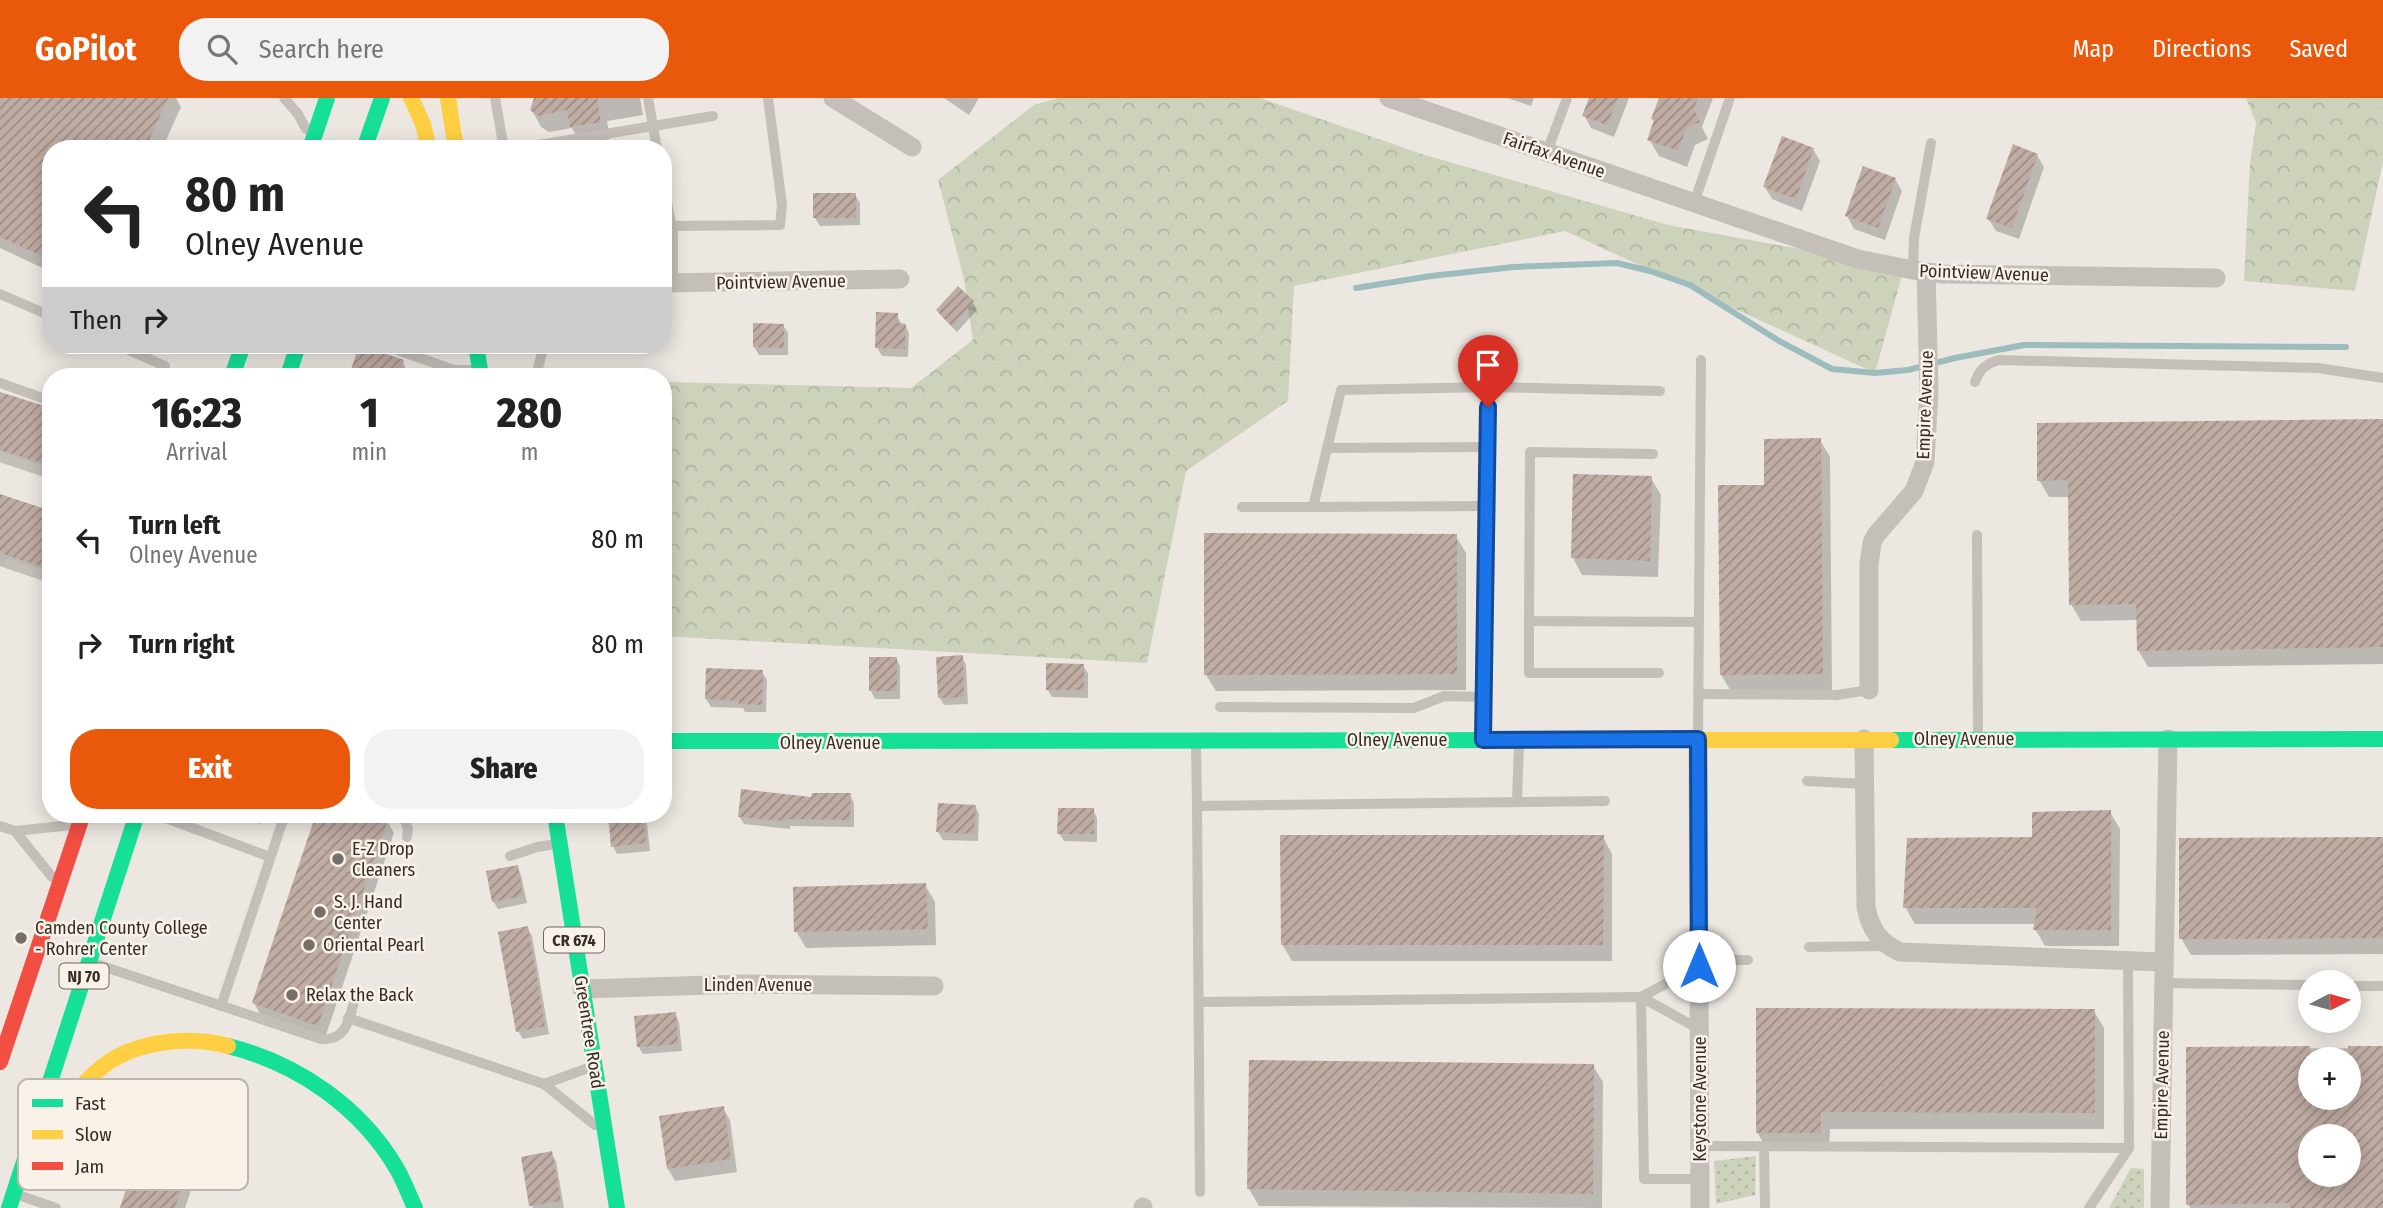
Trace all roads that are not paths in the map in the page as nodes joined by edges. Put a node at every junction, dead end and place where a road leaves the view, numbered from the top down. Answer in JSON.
{"nodes":[{"id":1,"x":284,"y":98,"type":"edge"},
{"id":2,"x":327,"y":98,"type":"edge"},
{"id":3,"x":382,"y":98,"type":"edge"},
{"id":4,"x":411,"y":98,"type":"edge"},
{"id":5,"x":448,"y":98,"type":"edge"},
{"id":6,"x":495,"y":98,"type":"edge"},
{"id":7,"x":648,"y":98,"type":"edge"},
{"id":8,"x":768,"y":98,"type":"edge"},
{"id":9,"x":833,"y":98,"type":"edge"},
{"id":10,"x":1389,"y":98,"type":"edge"},
{"id":11,"x":1567,"y":98,"type":"edge"},
{"id":12,"x":1730,"y":98,"type":"edge"},
{"id":13,"x":713,"y":116,"type":"dead end"},
{"id":14,"x":653,"y":126,"type":"junction"},
{"id":15,"x":309,"y":140,"type":"edge"},
{"id":16,"x":313,"y":140,"type":"edge"},
{"id":17,"x":367,"y":140,"type":"edge"},
{"id":18,"x":427,"y":140,"type":"edge"},
{"id":19,"x":455,"y":140,"type":"edge"},
{"id":20,"x":502,"y":140,"type":"edge"},
{"id":21,"x":569,"y":140,"type":"edge"},
{"id":22,"x":655,"y":140,"type":"edge"},
{"id":23,"x":1931,"y":143,"type":"dead end"},
{"id":24,"x":912,"y":147,"type":"dead end"},
{"id":25,"x":1547,"y":152,"type":"junction"},
{"id":26,"x":1693,"y":203,"type":"junction"},
{"id":27,"x":1720,"y":212,"type":"joint"},
{"id":28,"x":672,"y":226,"type":"edge"},
{"id":29,"x":1919,"y":271,"type":"junction"},
{"id":30,"x":2216,"y":278,"type":"dead end"},
{"id":31,"x":900,"y":279,"type":"dead end"},
{"id":32,"x":672,"y":283,"type":"edge"},
{"id":33,"x":0,"y":293,"type":"edge"},
{"id":34,"x":42,"y":312,"type":"edge"},
{"id":35,"x":138,"y":354,"type":"edge"},
{"id":36,"x":409,"y":354,"type":"edge"},
{"id":37,"x":1701,"y":360,"type":"dead end"},
{"id":38,"x":164,"y":368,"type":"edge"},
{"id":39,"x":448,"y":368,"type":"edge"},
{"id":40,"x":2383,"y":378,"type":"edge"},
{"id":41,"x":1975,"y":382,"type":"dead end"},
{"id":42,"x":0,"y":383,"type":"edge"},
{"id":43,"x":1489,"y":387,"type":"junction"},
{"id":44,"x":1660,"y":391,"type":"dead end"},
{"id":45,"x":42,"y":398,"type":"edge"},
{"id":46,"x":1487,"y":447,"type":"junction"},
{"id":47,"x":1327,"y":448,"type":"junction"},
{"id":48,"x":1653,"y":454,"type":"dead end"},
{"id":49,"x":0,"y":457,"type":"edge"},
{"id":50,"x":42,"y":471,"type":"edge"},
{"id":51,"x":1486,"y":506,"type":"junction"},
{"id":52,"x":1242,"y":507,"type":"dead end"},
{"id":53,"x":1313,"y":507,"type":"junction"},
{"id":54,"x":1977,"y":535,"type":"dead end"},
{"id":55,"x":9,"y":564,"type":"dead end"},
{"id":56,"x":42,"y":575,"type":"edge"},
{"id":57,"x":1529,"y":621,"type":"junction"},
{"id":58,"x":1699,"y":622,"type":"junction"},
{"id":59,"x":1659,"y":673,"type":"dead end"},
{"id":60,"x":1869,"y":690,"type":"joint"},
{"id":61,"x":1698,"y":694,"type":"junction"},
{"id":62,"x":1482,"y":697,"type":"junction"},
{"id":63,"x":1220,"y":707,"type":"dead end"},
{"id":64,"x":1698,"y":739,"type":"junction"},
{"id":65,"x":1864,"y":739,"type":"junction"},
{"id":66,"x":2168,"y":739,"type":"junction"},
{"id":67,"x":2383,"y":739,"type":"edge"},
{"id":68,"x":1483,"y":740,"type":"junction"},
{"id":69,"x":1519,"y":740,"type":"junction"},
{"id":70,"x":1979,"y":740,"type":"junction"},
{"id":71,"x":672,"y":741,"type":"edge"},
{"id":72,"x":1196,"y":741,"type":"junction"},
{"id":73,"x":1807,"y":781,"type":"dead end"},
{"id":74,"x":1865,"y":784,"type":"junction"},
{"id":75,"x":1517,"y":801,"type":"junction"},
{"id":76,"x":1605,"y":801,"type":"dead end"},
{"id":77,"x":1197,"y":806,"type":"junction"},
{"id":78,"x":59,"y":823,"type":"edge"},
{"id":79,"x":80,"y":823,"type":"edge"},
{"id":80,"x":134,"y":823,"type":"edge"},
{"id":81,"x":179,"y":823,"type":"edge"},
{"id":82,"x":282,"y":823,"type":"edge"},
{"id":83,"x":407,"y":823,"type":"edge"},
{"id":84,"x":556,"y":823,"type":"edge"},
{"id":85,"x":0,"y":826,"type":"edge"},
{"id":86,"x":15,"y":831,"type":"junction"},
{"id":87,"x":407,"y":836,"type":"dead end"},
{"id":88,"x":559,"y":843,"type":"junction"},
{"id":89,"x":510,"y":856,"type":"dead end"},
{"id":90,"x":270,"y":857,"type":"junction"},
{"id":91,"x":58,"y":886,"type":"junction"},
{"id":92,"x":1885,"y":946,"type":"junction"},
{"id":93,"x":1809,"y":947,"type":"dead end"},
{"id":94,"x":1748,"y":960,"type":"dead end"},
{"id":95,"x":2128,"y":961,"type":"junction"},
{"id":96,"x":88,"y":962,"type":"junction"},
{"id":97,"x":2163,"y":962,"type":"junction"},
{"id":98,"x":1699,"y":963,"type":"junction"},
{"id":99,"x":2164,"y":982,"type":"junction"},
{"id":100,"x":2298,"y":985,"type":"edge"},
{"id":101,"x":934,"y":986,"type":"dead end"},
{"id":102,"x":2361,"y":986,"type":"edge"},
{"id":103,"x":2383,"y":986,"type":"edge"},
{"id":104,"x":582,"y":989,"type":"junction"},
{"id":105,"x":357,"y":991,"type":"dead end"},
{"id":106,"x":1642,"y":997,"type":"junction"},
{"id":107,"x":1199,"y":1002,"type":"junction"},
{"id":108,"x":221,"y":1006,"type":"junction"},
{"id":109,"x":348,"y":1018,"type":"junction"},
{"id":110,"x":1699,"y":1029,"type":"junction"},
{"id":111,"x":0,"y":1062,"type":"edge"},
{"id":112,"x":594,"y":1066,"type":"junction"},
{"id":113,"x":51,"y":1079,"type":"edge"},
{"id":114,"x":88,"y":1079,"type":"edge"},
{"id":115,"x":544,"y":1084,"type":"junction"},
{"id":116,"x":605,"y":1133,"type":"junction"},
{"id":117,"x":1700,"y":1146,"type":"junction"},
{"id":118,"x":1764,"y":1146,"type":"junction"},
{"id":119,"x":2129,"y":1148,"type":"junction"},
{"id":120,"x":1700,"y":1179,"type":"junction"},
{"id":121,"x":18,"y":1180,"type":"edge"},
{"id":122,"x":1200,"y":1192,"type":"dead end"},
{"id":123,"x":11,"y":1201,"type":"edge"},
{"id":124,"x":56,"y":1208,"type":"edge"},
{"id":125,"x":415,"y":1208,"type":"edge"},
{"id":126,"x":617,"y":1208,"type":"edge"},
{"id":127,"x":1700,"y":1208,"type":"edge"},
{"id":128,"x":1765,"y":1208,"type":"edge"},
{"id":129,"x":2089,"y":1208,"type":"edge"},
{"id":130,"x":2160,"y":1208,"type":"edge"}],
"edges":[{"from":1,"to":15,"type":"lane"},
{"from":2,"to":16,"type":"main road"},
{"from":3,"to":17,"type":"main road"},
{"from":4,"to":18,"type":"main road"},
{"from":5,"to":19,"type":"main road"},
{"from":6,"to":20,"type":"lane"},
{"from":7,"to":14,"type":"lane"},
{"from":8,"to":28,"type":"lane"},
{"from":9,"to":24,"type":"street"},
{"from":10,"to":25,"type":"street","name":"Fairfax Avenue"},
{"from":11,"to":25,"type":"lane"},
{"from":12,"to":26,"type":"lane"},
{"from":13,"to":14,"type":"lane"},
{"from":14,"to":21,"type":"lane"},
{"from":14,"to":22,"type":"lane"},
{"from":23,"to":29,"type":"lane"},
{"from":25,"to":26,"type":"street","name":"Fairfax Avenue"},
{"from":26,"to":27,"type":"street","name":"Fairfax Avenue"},
{"from":27,"to":29,"type":"street","name":"Pointview Avenue"},
{"from":29,"to":30,"type":"street","name":"Pointview Avenue"},
{"from":29,"to":60,"type":"street","name":"Empire Avenue"},
{"from":31,"to":32,"type":"street","name":"Pointview Avenue"},
{"from":33,"to":34,"type":"lane"},
{"from":35,"to":38,"type":"lane"},
{"from":36,"to":39,"type":"lane"},
{"from":37,"to":58,"type":"lane"},
{"from":40,"to":41,"type":"lane"},
{"from":42,"to":45,"type":"lane"},
{"from":43,"to":44,"type":"lane"},
{"from":43,"to":46,"type":"lane"},
{"from":43,"to":47,"type":"lane"},
{"from":46,"to":47,"type":"lane"},
{"from":46,"to":51,"type":"lane"},
{"from":47,"to":53,"type":"lane"},
{"from":48,"to":57,"type":"lane"},
{"from":49,"to":50,"type":"lane"},
{"from":51,"to":53,"type":"lane"},
{"from":51,"to":62,"type":"lane"},
{"from":52,"to":53,"type":"lane"},
{"from":54,"to":70,"type":"lane"},
{"from":55,"to":56,"type":"lane"},
{"from":57,"to":58,"type":"lane"},
{"from":57,"to":59,"type":"lane"},
{"from":58,"to":61,"type":"lane"},
{"from":60,"to":61,"type":"lane"},
{"from":61,"to":64,"type":"lane"},
{"from":62,"to":63,"type":"lane"},
{"from":62,"to":68,"type":"lane"},
{"from":64,"to":65,"type":"main road","name":"Olney Avenue"},
{"from":64,"to":69,"type":"main road","name":"Olney Avenue"},
{"from":64,"to":98,"type":"street","name":"Keystone Avenue"},
{"from":65,"to":70,"type":"main road","name":"Olney Avenue"},
{"from":65,"to":74,"type":"street"},
{"from":66,"to":67,"type":"main road","name":"Olney Avenue"},
{"from":66,"to":70,"type":"main road","name":"Olney Avenue"},
{"from":66,"to":97,"type":"street","name":"Empire Avenue"},
{"from":68,"to":69,"type":"main road","name":"Olney Avenue"},
{"from":68,"to":72,"type":"main road","name":"Olney Avenue"},
{"from":69,"to":75,"type":"lane"},
{"from":71,"to":72,"type":"main road","name":"Olney Avenue"},
{"from":72,"to":77,"type":"lane"},
{"from":73,"to":74,"type":"lane"},
{"from":74,"to":92,"type":"street"},
{"from":75,"to":76,"type":"lane"},
{"from":75,"to":77,"type":"lane"},
{"from":77,"to":107,"type":"lane"},
{"from":78,"to":86,"type":"lane"},
{"from":79,"to":91,"type":"main road","number":"NJ 70"},
{"from":80,"to":96,"type":"main road","number":"NJ 70"},
{"from":81,"to":90,"type":"lane"},
{"from":82,"to":90,"type":"lane"},
{"from":83,"to":87,"type":"lane"},
{"from":84,"to":88,"type":"main road","name":"Greentree Road","number":"CR 674"},
{"from":85,"to":86,"type":"lane"},
{"from":86,"to":91,"type":"lane"},
{"from":88,"to":89,"type":"lane"},
{"from":88,"to":104,"type":"main road","name":"Greentree Road","number":"CR 674"},
{"from":90,"to":108,"type":"lane"},
{"from":91,"to":111,"type":"main road","number":"NJ 70"},
{"from":92,"to":93,"type":"lane"},
{"from":92,"to":95,"type":"street"},
{"from":94,"to":98,"type":"lane"},
{"from":95,"to":97,"type":"street"},
{"from":95,"to":119,"type":"lane"},
{"from":96,"to":108,"type":"lane"},
{"from":96,"to":113,"type":"main road","number":"NJ 70"},
{"from":97,"to":99,"type":"street","name":"Empire Avenue"},
{"from":98,"to":106,"type":"lane"},
{"from":98,"to":110,"type":"street","name":"Keystone Avenue"},
{"from":99,"to":100,"type":"lane"},
{"from":99,"to":130,"type":"street","name":"Empire Avenue"},
{"from":101,"to":104,"type":"street","name":"Linden Avenue"},
{"from":102,"to":103,"type":"lane"},
{"from":104,"to":112,"type":"main road","name":"Greentree Road","number":"CR 674"},
{"from":105,"to":109,"type":"lane"},
{"from":106,"to":107,"type":"lane"},
{"from":106,"to":110,"type":"lane"},
{"from":106,"to":120,"type":"lane"},
{"from":107,"to":122,"type":"lane"},
{"from":108,"to":109,"type":"lane"},
{"from":109,"to":115,"type":"lane"},
{"from":110,"to":117,"type":"street","name":"Keystone Avenue"},
{"from":112,"to":115,"type":"lane"},
{"from":112,"to":116,"type":"main road","name":"Greentree Road","number":"CR 674"},
{"from":114,"to":125,"type":"main road"},
{"from":115,"to":116,"type":"lane"},
{"from":116,"to":126,"type":"main road","name":"Greentree Road","number":"CR 674"},
{"from":117,"to":118,"type":"lane"},
{"from":117,"to":120,"type":"street","name":"Keystone Avenue"},
{"from":118,"to":119,"type":"lane"},
{"from":118,"to":128,"type":"lane"},
{"from":119,"to":129,"type":"lane"},
{"from":120,"to":127,"type":"street","name":"Keystone Avenue"},
{"from":121,"to":123,"type":"main road","number":"NJ 70"},
{"from":123,"to":124,"type":"lane"}]}
